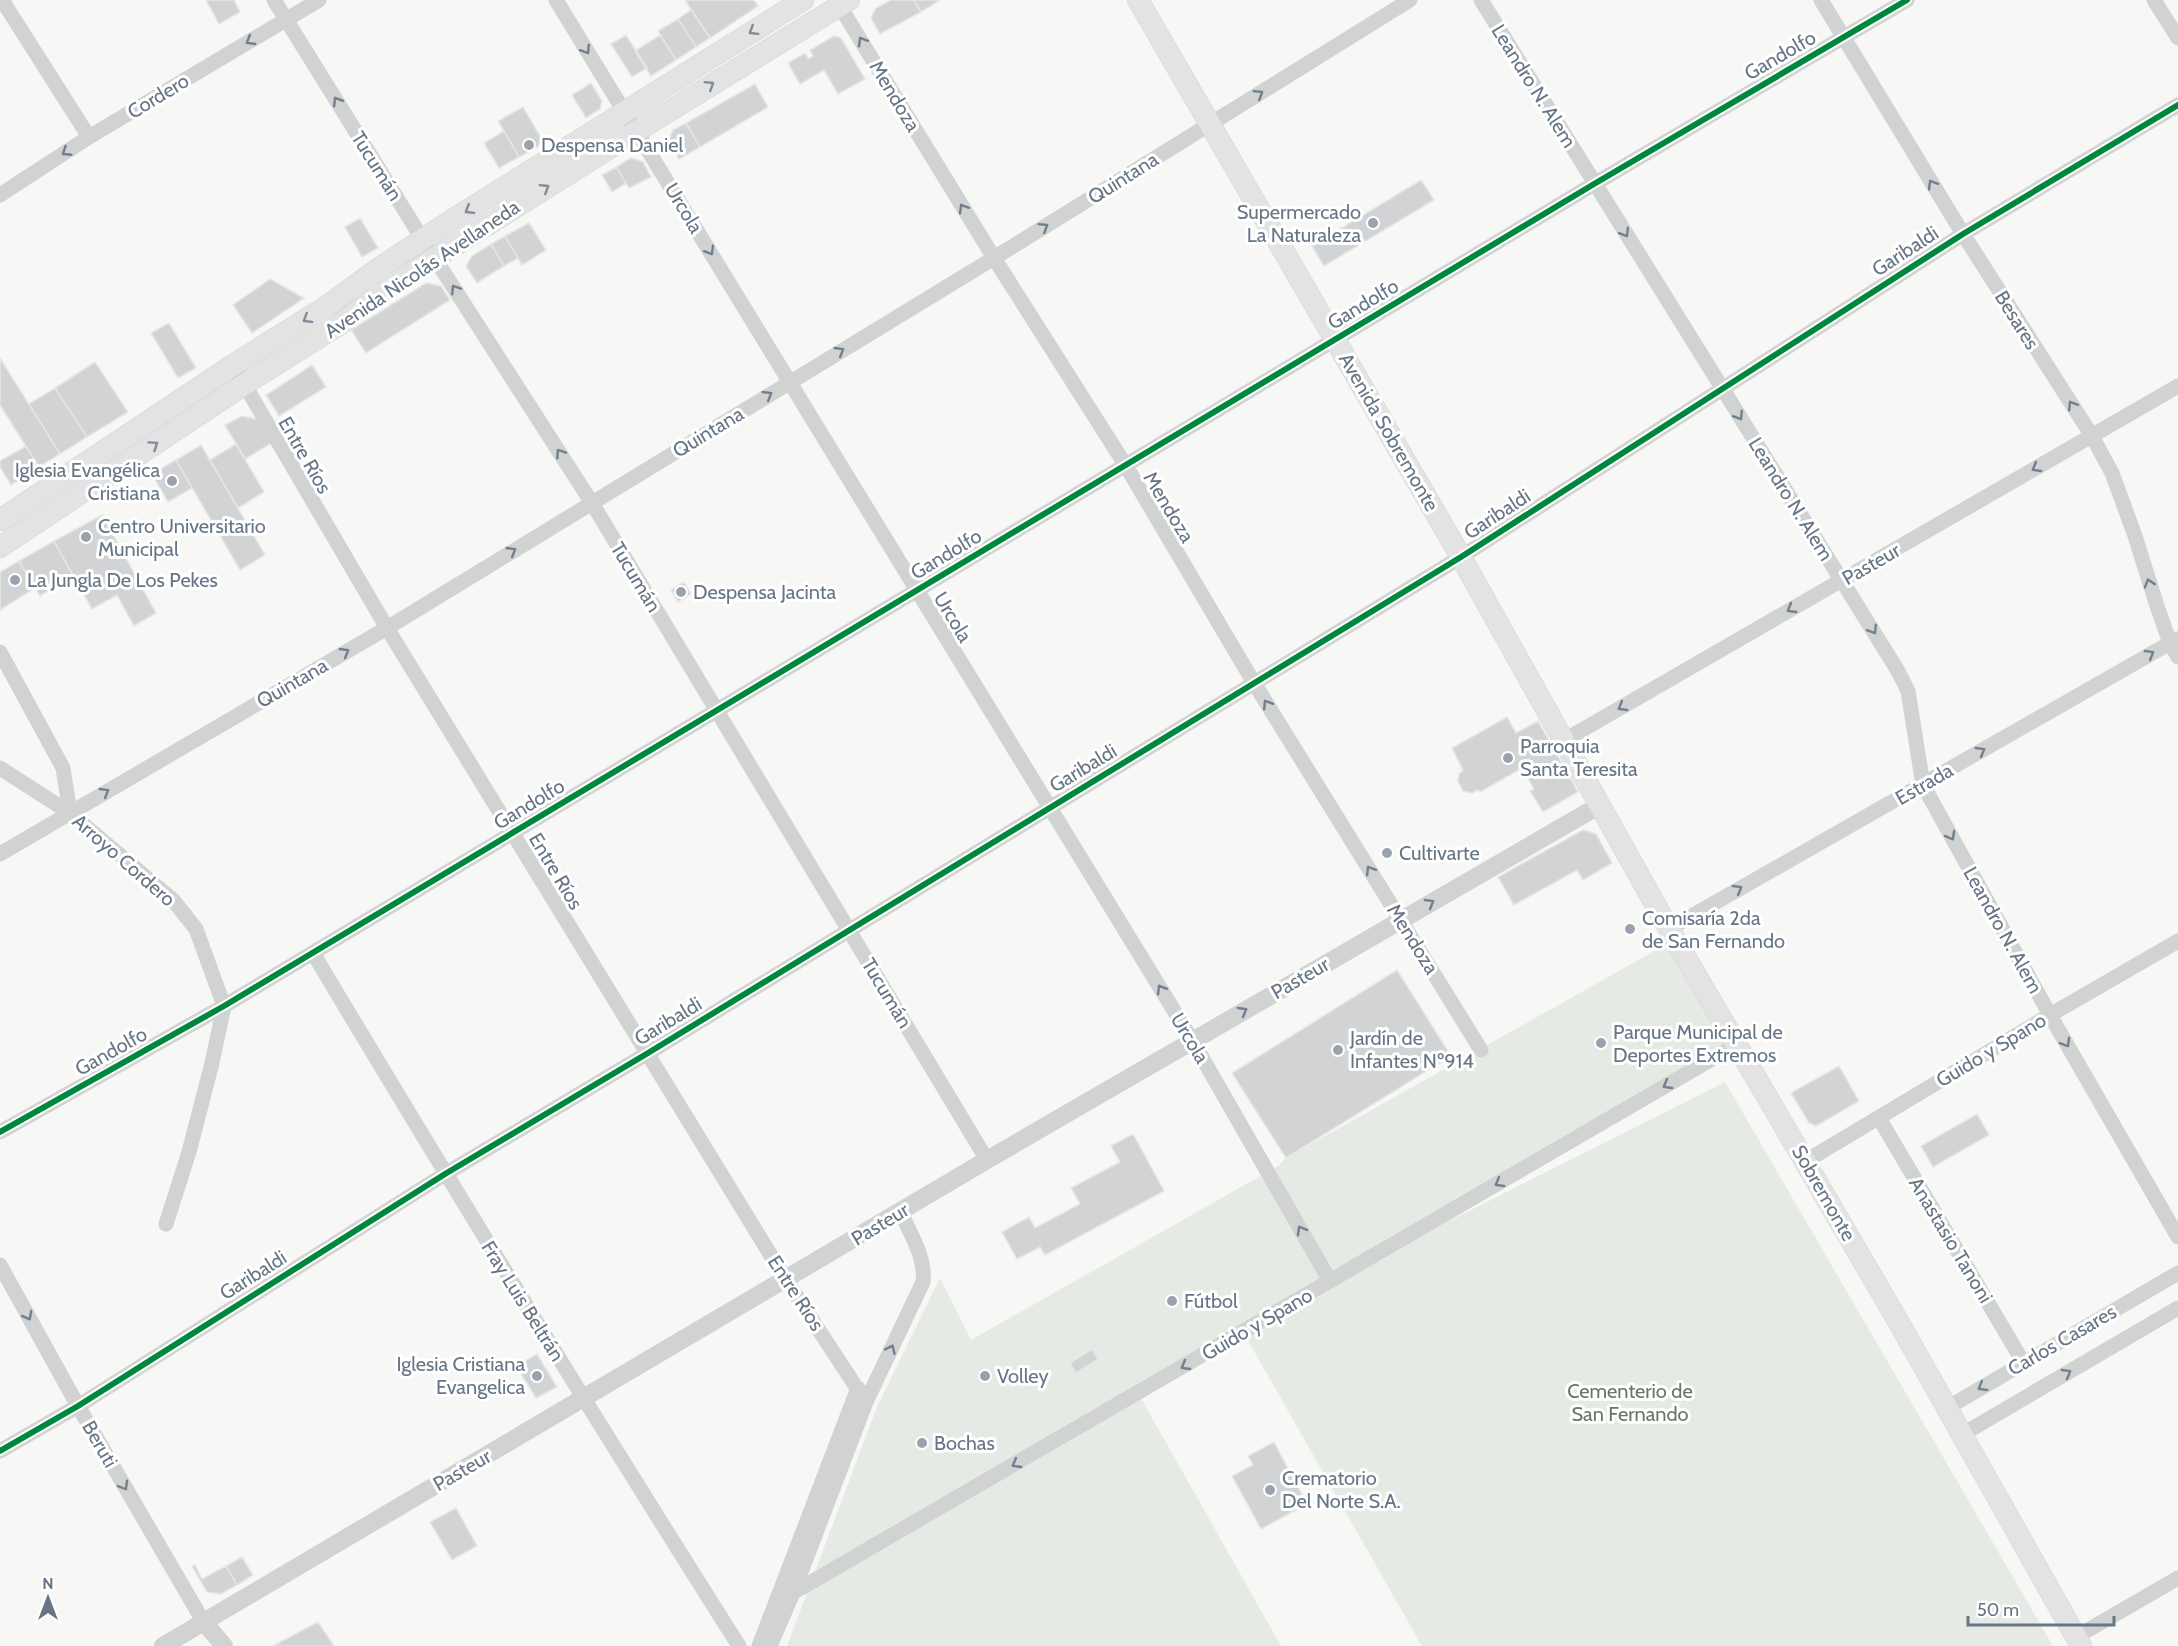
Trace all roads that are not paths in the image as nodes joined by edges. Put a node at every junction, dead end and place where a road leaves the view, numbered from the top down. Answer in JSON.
{"nodes":[{"id":1,"x":2,"y":0,"type":"edge"},
{"id":2,"x":274,"y":0,"type":"edge"},
{"id":3,"x":319,"y":0,"type":"edge"},
{"id":4,"x":555,"y":0,"type":"edge"},
{"id":5,"x":803,"y":0,"type":"edge"},
{"id":6,"x":1138,"y":0,"type":"edge"},
{"id":7,"x":1410,"y":0,"type":"edge"},
{"id":8,"x":1481,"y":0,"type":"edge"},
{"id":9,"x":1821,"y":0,"type":"edge"},
{"id":10,"x":1907,"y":0,"type":"edge"},
{"id":11,"x":2154,"y":0,"type":"edge"},
{"id":12,"x":842,"y":2,"type":"edge"},
{"id":13,"x":286,"y":19,"type":"junction"},
{"id":14,"x":1843,"y":37,"type":"junction"},
{"id":15,"x":2178,"y":38,"type":"edge"},
{"id":16,"x":2178,"y":105,"type":"edge"},
{"id":17,"x":625,"y":112,"type":"junction"},
{"id":18,"x":1209,"y":125,"type":"junction"},
{"id":19,"x":637,"y":130,"type":"junction"},
{"id":20,"x":89,"y":137,"type":"junction"},
{"id":21,"x":1594,"y":184,"type":"junction"},
{"id":22,"x":0,"y":195,"type":"edge"},
{"id":23,"x":1963,"y":234,"type":"junction"},
{"id":24,"x":429,"y":249,"type":"junction"},
{"id":25,"x":994,"y":258,"type":"junction"},
{"id":26,"x":1335,"y":340,"type":"junction"},
{"id":27,"x":233,"y":365,"type":"junction"},
{"id":28,"x":790,"y":381,"type":"junction"},
{"id":29,"x":245,"y":384,"type":"junction"},
{"id":30,"x":2178,"y":386,"type":"edge"},
{"id":31,"x":1722,"y":388,"type":"junction"},
{"id":32,"x":2091,"y":436,"type":"junction"},
{"id":33,"x":1126,"y":466,"type":"junction"},
{"id":34,"x":591,"y":503,"type":"junction"},
{"id":35,"x":0,"y":520,"type":"edge"},
{"id":36,"x":0,"y":547,"type":"edge"},
{"id":37,"x":1461,"y":557,"type":"junction"},
{"id":38,"x":1842,"y":580,"type":"junction"},
{"id":39,"x":918,"y":590,"type":"junction"},
{"id":40,"x":387,"y":628,"type":"junction"},
{"id":41,"x":2175,"y":646,"type":"edge"},
{"id":42,"x":0,"y":652,"type":"edge"},
{"id":43,"x":1254,"y":683,"type":"junction"},
{"id":44,"x":717,"y":711,"type":"junction"},
{"id":45,"x":1563,"y":741,"type":"junction"},
{"id":46,"x":0,"y":768,"type":"edge"},
{"id":47,"x":1923,"y":785,"type":"junction"},
{"id":48,"x":1600,"y":805,"type":"junction"},
{"id":49,"x":1050,"y":808,"type":"junction"},
{"id":50,"x":70,"y":813,"type":"junction"},
{"id":51,"x":513,"y":832,"type":"junction"},
{"id":52,"x":0,"y":854,"type":"edge"},
{"id":53,"x":1401,"y":920,"type":"junction"},
{"id":54,"x":1669,"y":928,"type":"junction"},
{"id":55,"x":849,"y":930,"type":"junction"},
{"id":56,"x":2178,"y":941,"type":"edge"},
{"id":57,"x":313,"y":953,"type":"junction"},
{"id":58,"x":224,"y":1006,"type":"junction"},
{"id":59,"x":2050,"y":1015,"type":"junction"},
{"id":60,"x":1192,"y":1040,"type":"junction"},
{"id":61,"x":1736,"y":1045,"type":"junction"},
{"id":62,"x":1481,"y":1050,"type":"dead end"},
{"id":63,"x":648,"y":1053,"type":"junction"},
{"id":64,"x":1879,"y":1118,"type":"junction"},
{"id":65,"x":0,"y":1132,"type":"edge"},
{"id":66,"x":987,"y":1160,"type":"junction"},
{"id":67,"x":1806,"y":1161,"type":"junction"},
{"id":68,"x":445,"y":1174,"type":"junction"},
{"id":69,"x":901,"y":1212,"type":"junction"},
{"id":70,"x":166,"y":1224,"type":"dead end"},
{"id":71,"x":2178,"y":1237,"type":"edge"},
{"id":72,"x":0,"y":1265,"type":"edge"},
{"id":73,"x":2178,"y":1273,"type":"edge"},
{"id":74,"x":786,"y":1280,"type":"junction"},
{"id":75,"x":1330,"y":1281,"type":"junction"},
{"id":76,"x":2178,"y":1308,"type":"edge"},
{"id":77,"x":2023,"y":1362,"type":"junction"},
{"id":78,"x":862,"y":1395,"type":"junction"},
{"id":79,"x":583,"y":1399,"type":"junction"},
{"id":80,"x":78,"y":1406,"type":"junction"},
{"id":81,"x":1947,"y":1408,"type":"junction"},
{"id":82,"x":1963,"y":1434,"type":"junction"},
{"id":83,"x":0,"y":1451,"type":"edge"},
{"id":84,"x":2178,"y":1578,"type":"edge"},
{"id":85,"x":793,"y":1593,"type":"junction"},
{"id":86,"x":777,"y":1602,"type":"junction"},
{"id":87,"x":203,"y":1621,"type":"junction"},
{"id":88,"x":2079,"y":1642,"type":"edge"},
{"id":89,"x":163,"y":1646,"type":"edge"},
{"id":90,"x":224,"y":1646,"type":"edge"},
{"id":91,"x":739,"y":1646,"type":"edge"},
{"id":92,"x":759,"y":1646,"type":"edge"},
{"id":93,"x":770,"y":1646,"type":"edge"}],
"edges":[{"from":1,"to":20,"type":"street"},
{"from":2,"to":13,"type":"street","name":"Tucumán"},
{"from":3,"to":13,"type":"street","name":"Cordero"},
{"from":4,"to":17,"type":"street","name":"Urcola","one_way":true},
{"from":5,"to":17,"type":"main road","name":"Avenida Nicolás Avellaneda","one_way":true},
{"from":6,"to":18,"type":"main road","name":"Avenida Sobremonte"},
{"from":18,"to":7,"type":"street","name":"Quintana","one_way":true},
{"from":8,"to":21,"type":"street","name":"Leandro N. Alem"},
{"from":9,"to":14,"type":"street","name":"Besares"},
{"from":10,"to":14,"type":"street","name":"Gandolfo"},
{"from":11,"to":15,"type":"street"},
{"from":19,"to":12,"type":"main road","name":"Avenida Nicolás Avellaneda","one_way":true},
{"from":25,"to":12,"type":"street","name":"Mendoza","one_way":true},
{"from":13,"to":20,"type":"street","name":"Cordero","one_way":true},
{"from":24,"to":13,"type":"street","name":"Tucumán","one_way":true},
{"from":14,"to":21,"type":"street","name":"Gandolfo"},
{"from":23,"to":14,"type":"street","name":"Besares","one_way":true},
{"from":16,"to":23,"type":"street","name":"Garibaldi"},
{"from":17,"to":19,"type":"street","name":"Urcola"},
{"from":17,"to":24,"type":"main road","name":"Avenida Nicolás Avellaneda","one_way":true},
{"from":25,"to":18,"type":"street","name":"Quintana","one_way":true},
{"from":18,"to":26,"type":"main road","name":"Avenida Sobremonte"},
{"from":24,"to":19,"type":"main road","name":"Avenida Nicolás Avellaneda","one_way":true},
{"from":19,"to":28,"type":"street","name":"Urcola","one_way":true},
{"from":20,"to":22,"type":"street","name":"Cordero","one_way":true},
{"from":21,"to":26,"type":"street","name":"Gandolfo"},
{"from":21,"to":31,"type":"street","name":"Leandro N. Alem","one_way":true},
{"from":23,"to":31,"type":"street","name":"Garibaldi"},
{"from":32,"to":23,"type":"street","name":"Besares","one_way":true},
{"from":24,"to":27,"type":"main road","name":"Avenida Nicolás Avellaneda","one_way":true},
{"from":24,"to":29,"type":"main road","name":"Avenida Nicolás Avellaneda"},
{"from":34,"to":24,"type":"street","name":"Tucumán","one_way":true},
{"from":28,"to":25,"type":"street","name":"Quintana","one_way":true},
{"from":25,"to":33,"type":"street","name":"Mendoza"},
{"from":26,"to":33,"type":"street","name":"Gandolfo"},
{"from":26,"to":37,"type":"main road","name":"Avenida Sobremonte"},
{"from":27,"to":29,"type":"street","name":"Entre Ríos"},
{"from":27,"to":35,"type":"main road","name":"Avenida Nicolás Avellaneda"},
{"from":34,"to":28,"type":"street","name":"Quintana","one_way":true},
{"from":28,"to":39,"type":"street","name":"Urcola"},
{"from":36,"to":29,"type":"main road","name":"Avenida Nicolás Avellaneda","one_way":true},
{"from":29,"to":40,"type":"street","name":"Entre Ríos"},
{"from":30,"to":32,"type":"street","name":"Pasteur"},
{"from":31,"to":37,"type":"street","name":"Garibaldi"},
{"from":31,"to":38,"type":"street","name":"Leandro N. Alem","one_way":true},
{"from":32,"to":38,"type":"street","name":"Pasteur","one_way":true},
{"from":41,"to":32,"type":"street","name":"Besares","one_way":true},
{"from":33,"to":39,"type":"street","name":"Gandolfo"},
{"from":33,"to":43,"type":"street","name":"Mendoza"},
{"from":40,"to":34,"type":"street","name":"Quintana","one_way":true},
{"from":34,"to":44,"type":"street","name":"Tucumán"},
{"from":37,"to":43,"type":"street","name":"Garibaldi"},
{"from":37,"to":45,"type":"main road","name":"Avenida Sobremonte"},
{"from":38,"to":45,"type":"street","name":"Pasteur","one_way":true},
{"from":38,"to":47,"type":"street","name":"Leandro N. Alem","one_way":true},
{"from":39,"to":44,"type":"street","name":"Gandolfo"},
{"from":39,"to":49,"type":"street","name":"Urcola"},
{"from":50,"to":40,"type":"street","name":"Quintana","one_way":true},
{"from":40,"to":51,"type":"street","name":"Entre Ríos"},
{"from":47,"to":41,"type":"street","name":"Estrada","one_way":true},
{"from":42,"to":50,"type":"street"},
{"from":43,"to":49,"type":"street","name":"Garibaldi"},
{"from":53,"to":43,"type":"street","name":"Mendoza","one_way":true},
{"from":44,"to":51,"type":"street","name":"Gandolfo"},
{"from":44,"to":55,"type":"street","name":"Tucumán"},
{"from":45,"to":48,"type":"main road","name":"Sobremonte"},
{"from":46,"to":50,"type":"street","name":"Arroyo Cordero"},
{"from":54,"to":47,"type":"street","name":"Estrada","one_way":true},
{"from":47,"to":59,"type":"street","name":"Leandro N. Alem","one_way":true},
{"from":53,"to":48,"type":"street","name":"Pasteur","one_way":true},
{"from":48,"to":54,"type":"main road","name":"Sobremonte"},
{"from":49,"to":55,"type":"street","name":"Garibaldi"},
{"from":60,"to":49,"type":"street","name":"Urcola","one_way":true},
{"from":50,"to":52,"type":"street","name":"Quintana"},
{"from":50,"to":58,"type":"street","name":"Arroyo Cordero"},
{"from":51,"to":57,"type":"street","name":"Gandolfo"},
{"from":51,"to":63,"type":"street","name":"Entre Ríos"},
{"from":60,"to":53,"type":"street","name":"Pasteur","one_way":true},
{"from":53,"to":62,"type":"street","name":"Mendoza"},
{"from":54,"to":61,"type":"main road","name":"Sobremonte"},
{"from":55,"to":63,"type":"street","name":"Garibaldi"},
{"from":55,"to":66,"type":"street","name":"Tucumán"},
{"from":56,"to":59,"type":"street","name":"Guido y Spano"},
{"from":57,"to":58,"type":"street","name":"Gandolfo"},
{"from":57,"to":68,"type":"street","name":"Fray Luis Beltrán"},
{"from":58,"to":65,"type":"street","name":"Gandolfo"},
{"from":58,"to":70,"type":"street"},
{"from":59,"to":64,"type":"street","name":"Guido y Spano"},
{"from":59,"to":71,"type":"street","name":"Leandro N. Alem","one_way":true},
{"from":60,"to":66,"type":"street","name":"Pasteur"},
{"from":75,"to":60,"type":"street","name":"Urcola","one_way":true},
{"from":61,"to":67,"type":"main road","name":"Sobremonte"},
{"from":61,"to":75,"type":"street","name":"Guido y Spano","one_way":true},
{"from":63,"to":68,"type":"street","name":"Garibaldi"},
{"from":63,"to":74,"type":"street","name":"Entre Ríos"},
{"from":64,"to":67,"type":"street","name":"Guido y Spano"},
{"from":64,"to":77,"type":"street","name":"Anastasio Tanoni"},
{"from":66,"to":69,"type":"street","name":"Pasteur"},
{"from":67,"to":81,"type":"main road","name":"Sobremonte"},
{"from":68,"to":79,"type":"street","name":"Fray Luis Beltrán"},
{"from":68,"to":80,"type":"street","name":"Garibaldi"},
{"from":69,"to":74,"type":"street","name":"Pasteur"},
{"from":78,"to":69,"type":"street","one_way":true},
{"from":72,"to":80,"type":"street","name":"Beruti","one_way":true},
{"from":73,"to":77,"type":"street","name":"Carlos Casares"},
{"from":74,"to":78,"type":"street","name":"Entre Ríos"},
{"from":74,"to":79,"type":"street","name":"Pasteur"},
{"from":75,"to":85,"type":"street","name":"Guido y Spano","one_way":true},
{"from":82,"to":76,"type":"street","name":"Carlos Casares","one_way":true},
{"from":77,"to":81,"type":"street","name":"Carlos Casares","one_way":true},
{"from":78,"to":85,"type":"street"},
{"from":78,"to":86,"type":"street"},
{"from":79,"to":87,"type":"street","name":"Pasteur"},
{"from":79,"to":91,"type":"street","name":"Fray Luis Beltrán"},
{"from":80,"to":83,"type":"street","name":"Garibaldi"},
{"from":80,"to":87,"type":"street","name":"Beruti","one_way":true},
{"from":81,"to":82,"type":"main road","name":"Sobremonte"},
{"from":82,"to":88,"type":"main road","name":"Sobremonte"},
{"from":84,"to":88,"type":"street"},
{"from":85,"to":86,"type":"street","name":"Guido y Spano"},
{"from":85,"to":93,"type":"street"},
{"from":86,"to":92,"type":"street"},
{"from":87,"to":89,"type":"street","name":"Pasteur"},
{"from":87,"to":90,"type":"street"}]}
